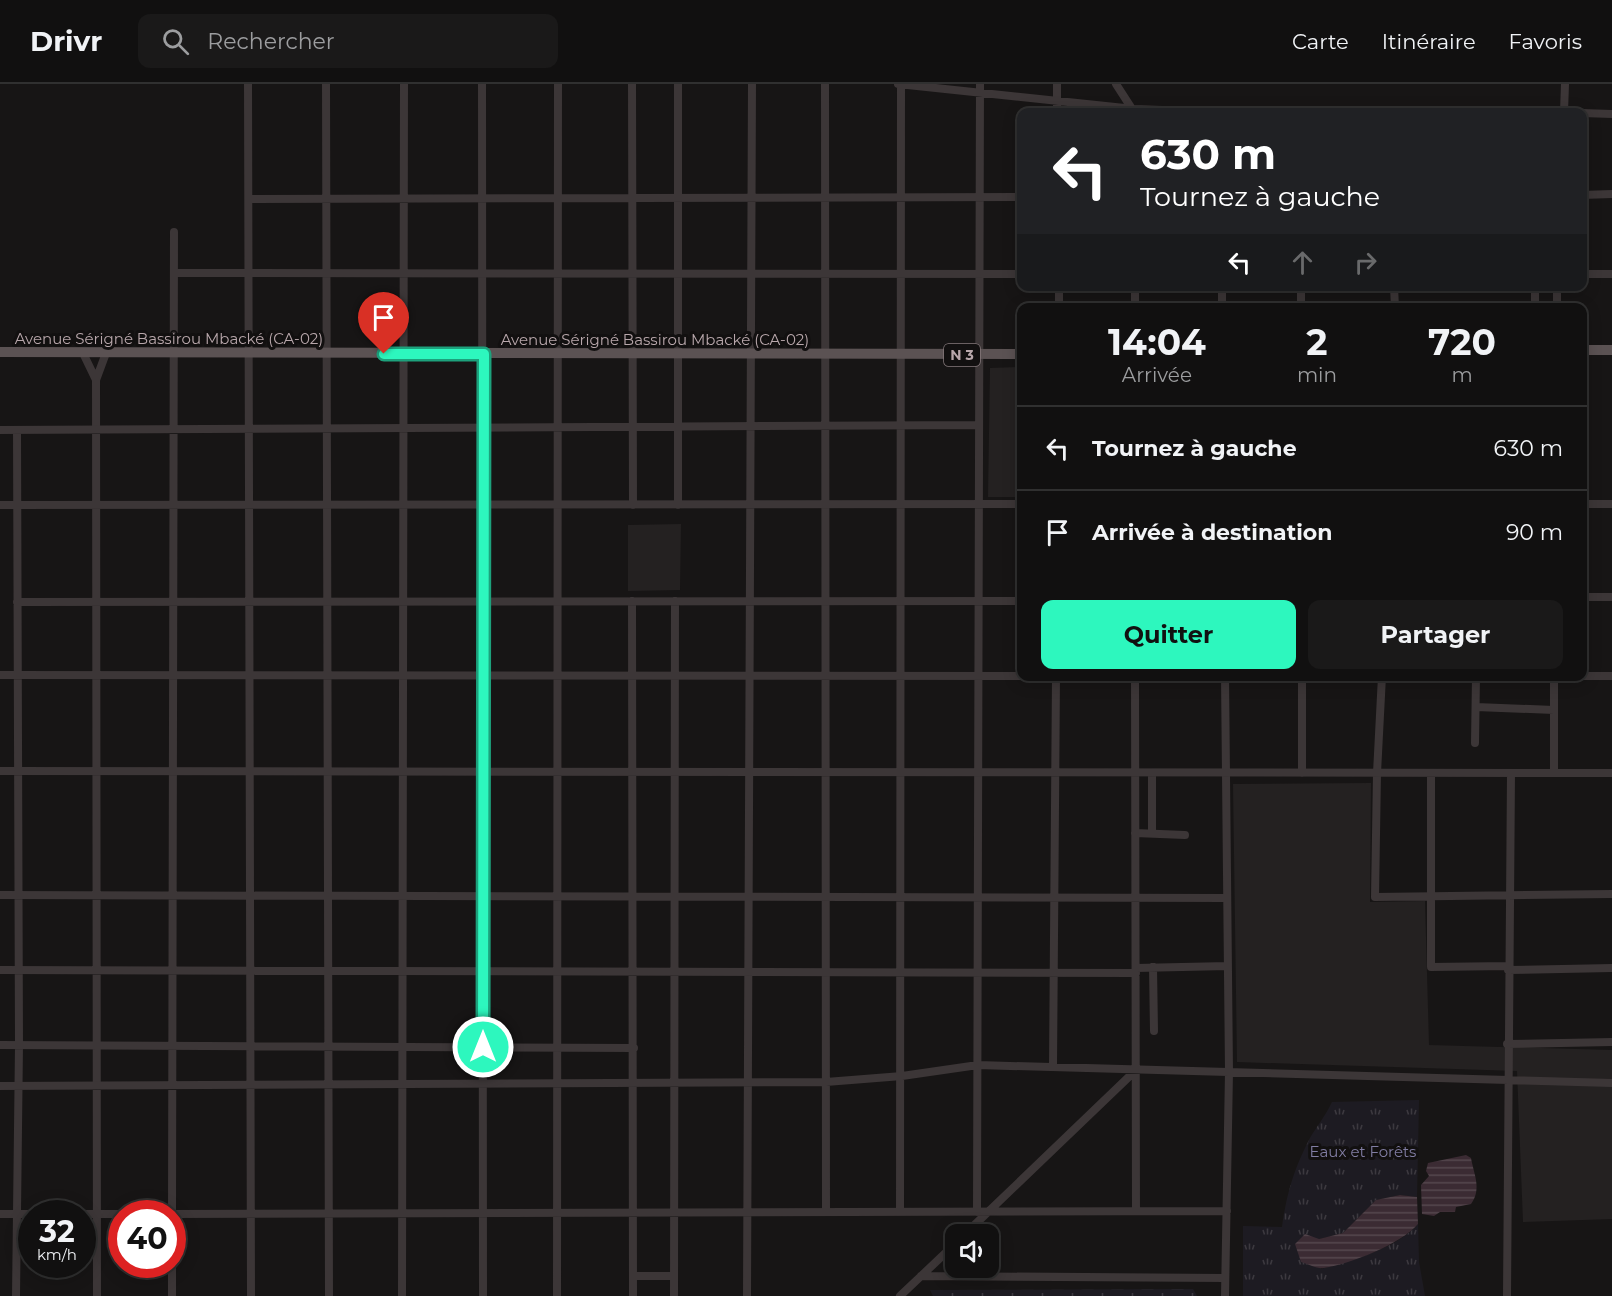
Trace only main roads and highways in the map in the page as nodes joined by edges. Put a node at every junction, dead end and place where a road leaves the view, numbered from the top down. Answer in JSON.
{"nodes":[{"id":1,"x":1587,"y":350,"type":"edge"},
{"id":2,"x":1612,"y":350,"type":"edge"},
{"id":3,"x":0,"y":352,"type":"edge"},
{"id":4,"x":1017,"y":354,"type":"edge"}],
"edges":[{"from":1,"to":2,"type":"main road"},
{"from":3,"to":4,"type":"main road","name":"Avenue Sérigné Bassirou Mbacké (CA-02)","number":"N 3"}]}
